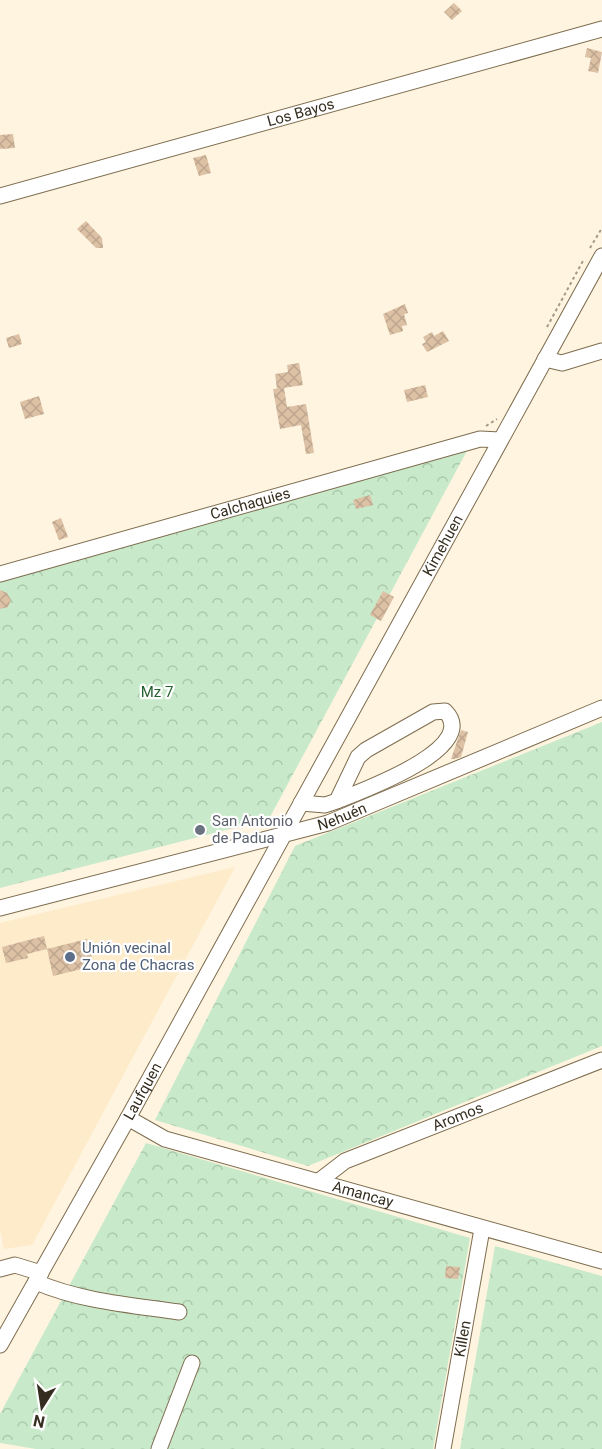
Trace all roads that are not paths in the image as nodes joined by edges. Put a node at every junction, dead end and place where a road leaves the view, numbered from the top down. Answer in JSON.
{"nodes":[{"id":1,"x":602,"y":29,"type":"edge"},
{"id":2,"x":0,"y":196,"type":"edge"},
{"id":3,"x":596,"y":252,"type":"edge"},
{"id":4,"x":602,"y":351,"type":"edge"},
{"id":5,"x":545,"y":358,"type":"junction"},
{"id":6,"x":500,"y":440,"type":"junction"},
{"id":7,"x":0,"y":574,"type":"edge"},
{"id":8,"x":602,"y":708,"type":"edge"},
{"id":9,"x":337,"y":801,"type":"junction"},
{"id":10,"x":301,"y":803,"type":"junction"},
{"id":11,"x":282,"y":836,"type":"junction"},
{"id":12,"x":0,"y":908,"type":"edge"},
{"id":13,"x":602,"y":1060,"type":"edge"},
{"id":14,"x":128,"y":1118,"type":"junction"},
{"id":15,"x":319,"y":1181,"type":"junction"},
{"id":16,"x":482,"y":1229,"type":"junction"},
{"id":17,"x":602,"y":1261,"type":"edge"},
{"id":18,"x":0,"y":1269,"type":"edge"},
{"id":19,"x":38,"y":1277,"type":"junction"},
{"id":20,"x":178,"y":1312,"type":"dead end"},
{"id":21,"x":0,"y":1345,"type":"edge"},
{"id":22,"x":192,"y":1363,"type":"dead end"},
{"id":23,"x":159,"y":1449,"type":"edge"},
{"id":24,"x":443,"y":1449,"type":"edge"}],
"edges":[{"from":1,"to":2,"type":"street","name":"Los Bayos"},
{"from":3,"to":5,"type":"street","name":"Kimehuen"},
{"from":4,"to":5,"type":"street"},
{"from":5,"to":6,"type":"street","name":"Kimehuen"},
{"from":6,"to":7,"type":"street","name":"Calchaquies"},
{"from":6,"to":10,"type":"street","name":"Kimehuen"},
{"from":8,"to":11,"type":"street","name":"Nehuén"},
{"from":9,"to":9,"type":"street"},
{"from":9,"to":10,"type":"street"},
{"from":10,"to":11,"type":"street","name":"Kimehuen"},
{"from":11,"to":12,"type":"street","name":"Nehuén"},
{"from":11,"to":14,"type":"street","name":"Laufquen"},
{"from":13,"to":15,"type":"street","name":"Aromos"},
{"from":14,"to":15,"type":"street","name":"Amancay"},
{"from":14,"to":19,"type":"street","name":"Laufquen"},
{"from":15,"to":16,"type":"street","name":"Amancay"},
{"from":16,"to":17,"type":"street","name":"Amancay"},
{"from":16,"to":24,"type":"street","name":"Killen"},
{"from":18,"to":19,"type":"street"},
{"from":19,"to":20,"type":"street"},
{"from":19,"to":21,"type":"street","name":"Laufquen"},
{"from":22,"to":23,"type":"street"}]}
